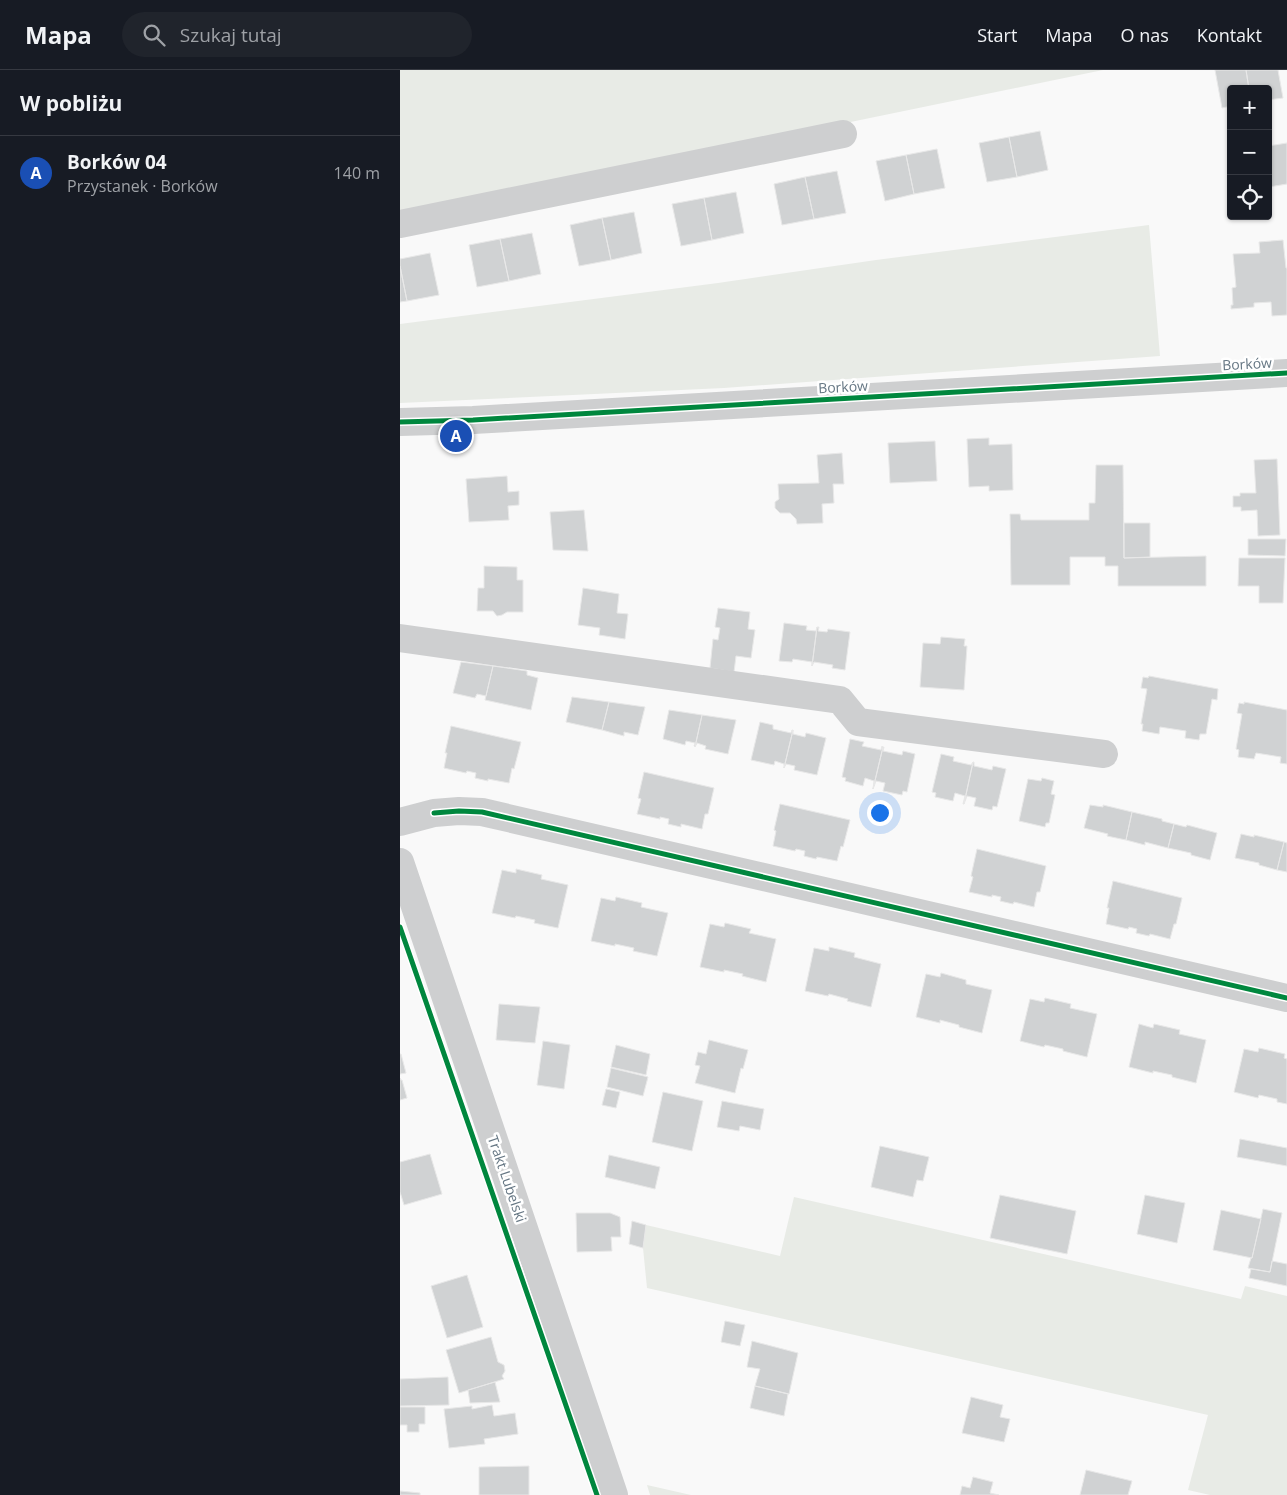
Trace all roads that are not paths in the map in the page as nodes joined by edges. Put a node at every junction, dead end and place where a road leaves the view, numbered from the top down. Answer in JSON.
{"nodes":[{"id":1,"x":843,"y":134,"type":"dead end"},
{"id":2,"x":400,"y":224,"type":"edge"},
{"id":3,"x":1287,"y":372,"type":"edge"},
{"id":4,"x":400,"y":422,"type":"edge"},
{"id":5,"x":400,"y":638,"type":"edge"},
{"id":6,"x":1104,"y":754,"type":"dead end"},
{"id":7,"x":400,"y":822,"type":"edge"},
{"id":8,"x":400,"y":862,"type":"edge"},
{"id":9,"x":1287,"y":998,"type":"edge"},
{"id":10,"x":614,"y":1495,"type":"edge"}],
"edges":[{"from":1,"to":2,"type":"street"},
{"from":3,"to":4,"type":"street","name":"Borków"},
{"from":5,"to":6,"type":"street"},
{"from":7,"to":9,"type":"street"},
{"from":8,"to":10,"type":"street","name":"Trakt Lubelski"}]}
